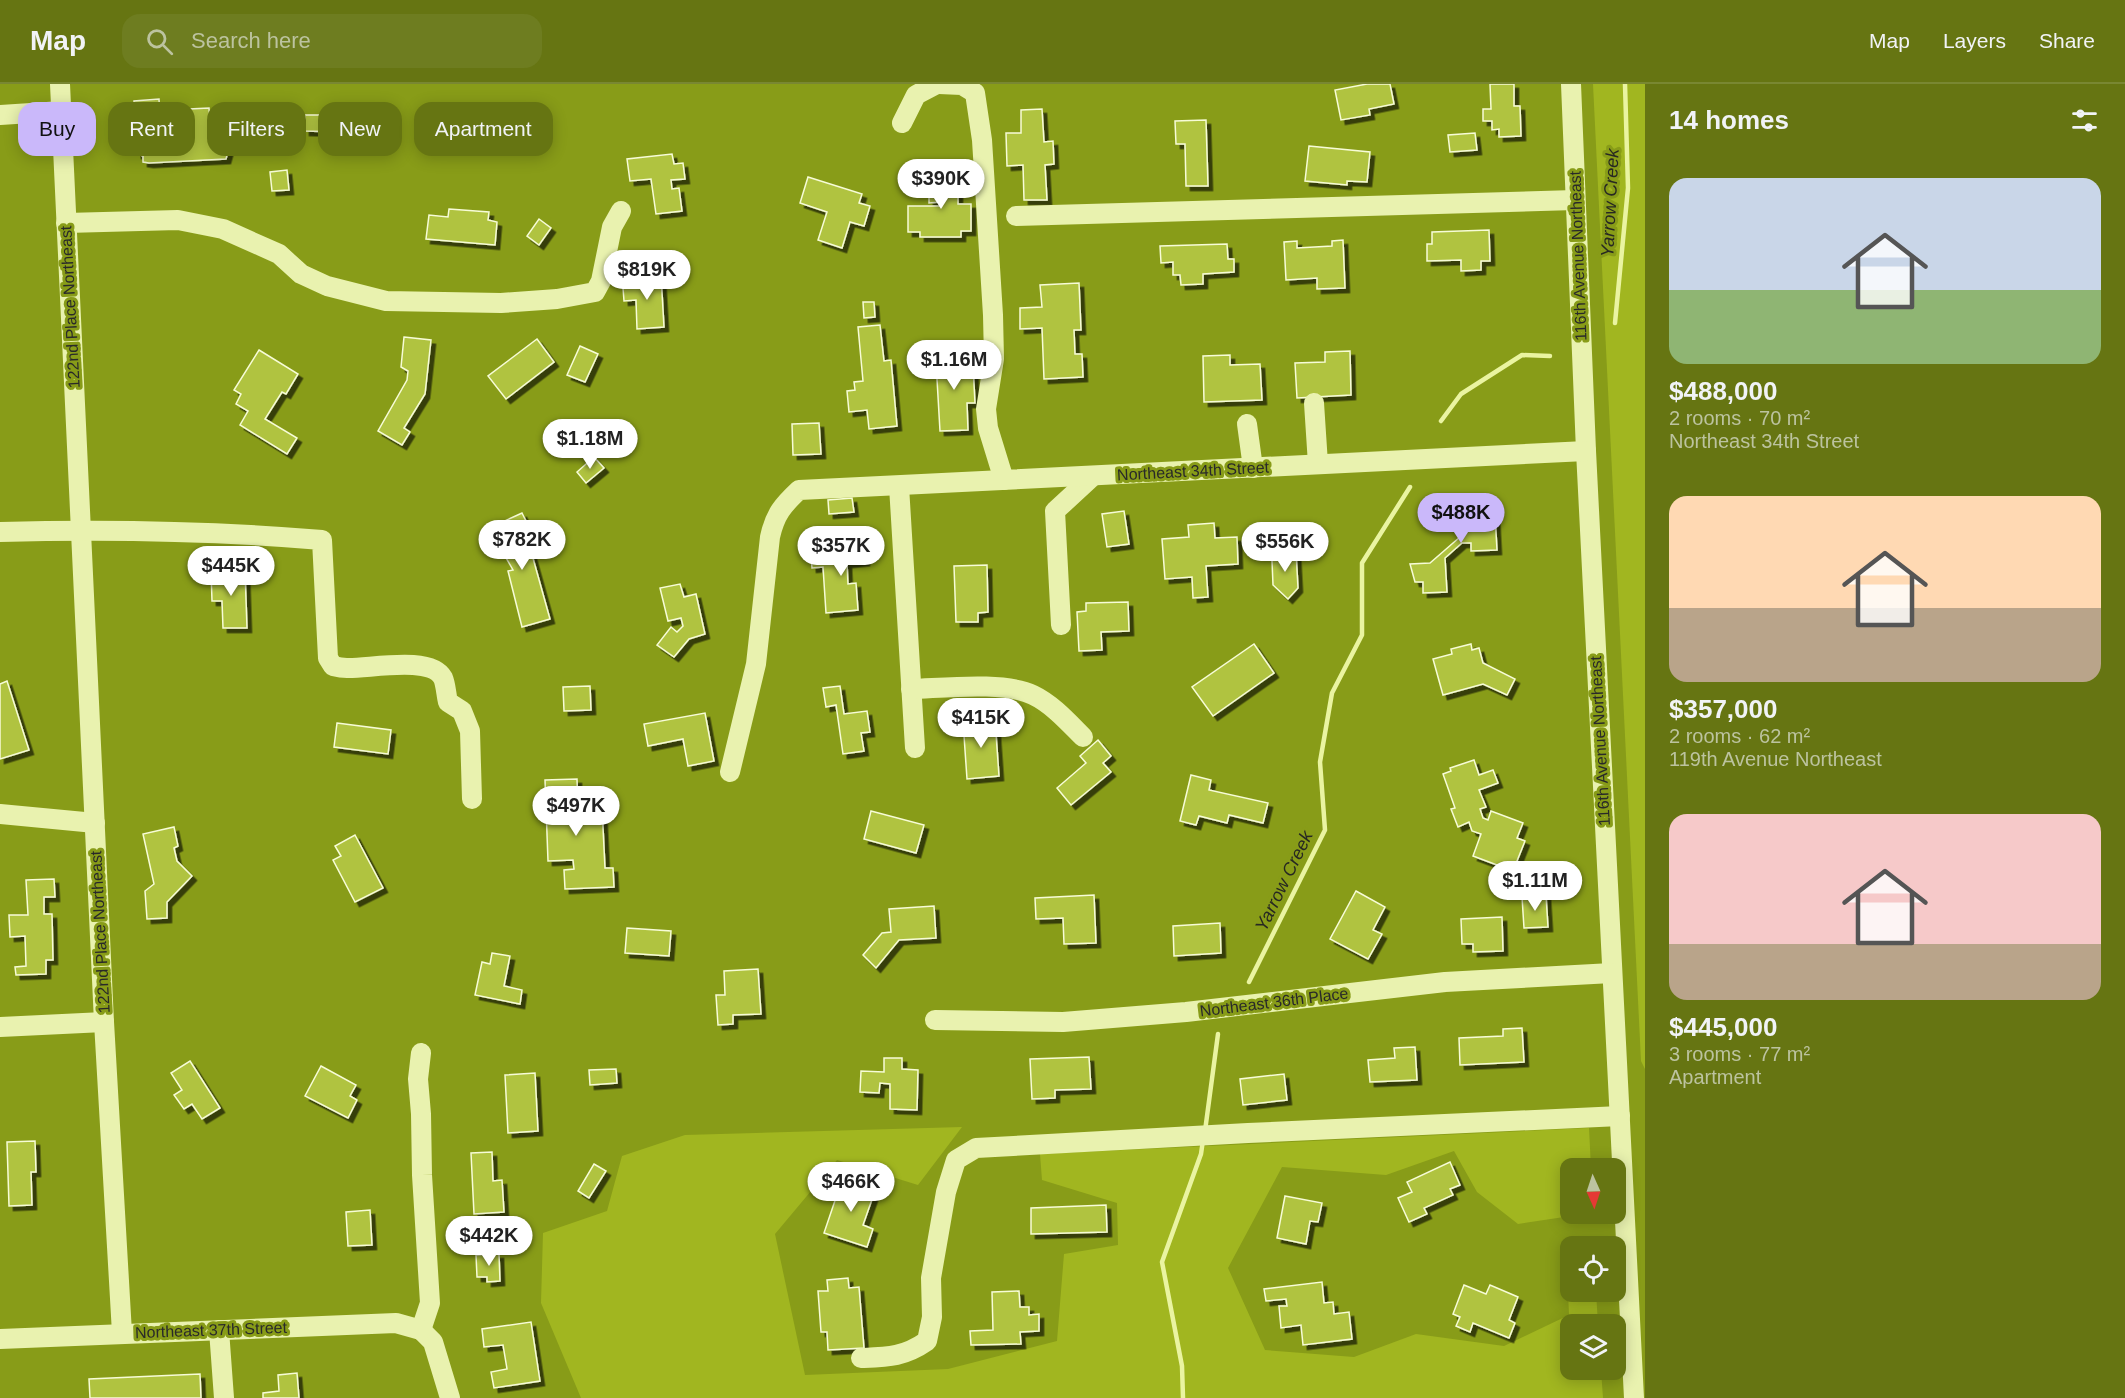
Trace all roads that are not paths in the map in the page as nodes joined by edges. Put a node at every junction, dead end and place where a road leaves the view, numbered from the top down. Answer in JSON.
{"nodes":[{"id":1,"x":60,"y":84,"type":"edge"},
{"id":2,"x":938,"y":84,"type":"edge"},
{"id":3,"x":1571,"y":84,"type":"edge"},
{"id":4,"x":61,"y":102,"type":"edge"},
{"id":5,"x":18,"y":114,"type":"edge"},
{"id":6,"x":0,"y":115,"type":"edge"},
{"id":7,"x":902,"y":123,"type":"dead end"},
{"id":8,"x":64,"y":156,"type":"edge"},
{"id":9,"x":1575,"y":200,"type":"junction"},
{"id":10,"x":621,"y":211,"type":"dead end"},
{"id":11,"x":1016,"y":216,"type":"dead end"},
{"id":12,"x":66,"y":223,"type":"junction"},
{"id":13,"x":1314,"y":403,"type":"dead end"},
{"id":14,"x":1247,"y":424,"type":"dead end"},
{"id":15,"x":1586,"y":451,"type":"junction"},
{"id":16,"x":1317,"y":464,"type":"junction"},
{"id":17,"x":1253,"y":468,"type":"junction"},
{"id":18,"x":1094,"y":476,"type":"junction"},
{"id":19,"x":1004,"y":480,"type":"junction"},
{"id":20,"x":899,"y":486,"type":"junction"},
{"id":21,"x":81,"y":530,"type":"junction"},
{"id":22,"x":0,"y":532,"type":"edge"},
{"id":23,"x":1061,"y":625,"type":"dead end"},
{"id":24,"x":911,"y":689,"type":"junction"},
{"id":25,"x":1083,"y":737,"type":"dead end"},
{"id":26,"x":915,"y":748,"type":"dead end"},
{"id":27,"x":730,"y":772,"type":"dead end"},
{"id":28,"x":472,"y":799,"type":"dead end"},
{"id":29,"x":0,"y":814,"type":"edge"},
{"id":30,"x":95,"y":823,"type":"junction"},
{"id":31,"x":1612,"y":973,"type":"junction"},
{"id":32,"x":935,"y":1020,"type":"dead end"},
{"id":33,"x":104,"y":1022,"type":"junction"},
{"id":34,"x":0,"y":1026,"type":"edge"},
{"id":35,"x":421,"y":1053,"type":"dead end"},
{"id":36,"x":1620,"y":1116,"type":"junction"},
{"id":37,"x":219,"y":1330,"type":"junction"},
{"id":38,"x":421,"y":1330,"type":"junction"},
{"id":39,"x":122,"y":1334,"type":"junction"},
{"id":40,"x":0,"y":1339,"type":"edge"},
{"id":41,"x":861,"y":1358,"type":"dead end"},
{"id":42,"x":224,"y":1398,"type":"edge"},
{"id":43,"x":450,"y":1398,"type":"edge"},
{"id":44,"x":1634,"y":1398,"type":"edge"}],
"edges":[{"from":1,"to":4,"type":"street","name":"122nd Place Northeast"},
{"from":2,"to":7,"type":"street"},
{"from":2,"to":19,"type":"street"},
{"from":3,"to":9,"type":"street","name":"116th Avenue Northeast"},
{"from":5,"to":6,"type":"street"},
{"from":8,"to":12,"type":"street","name":"122nd Place Northeast"},
{"from":9,"to":11,"type":"street"},
{"from":9,"to":15,"type":"street","name":"116th Avenue Northeast"},
{"from":10,"to":12,"type":"street"},
{"from":12,"to":21,"type":"street","name":"122nd Place Northeast"},
{"from":13,"to":16,"type":"street"},
{"from":14,"to":17,"type":"street"},
{"from":15,"to":16,"type":"street","name":"Northeast 34th Street"},
{"from":15,"to":31,"type":"street","name":"116th Avenue Northeast"},
{"from":16,"to":17,"type":"street","name":"Northeast 34th Street"},
{"from":17,"to":18,"type":"street","name":"Northeast 34th Street"},
{"from":18,"to":19,"type":"street","name":"Northeast 34th Street"},
{"from":18,"to":23,"type":"street"},
{"from":19,"to":20,"type":"street","name":"Northeast 34th Street"},
{"from":20,"to":24,"type":"street"},
{"from":20,"to":27,"type":"street","name":"Northeast 34th Street"},
{"from":21,"to":22,"type":"street"},
{"from":21,"to":28,"type":"street"},
{"from":21,"to":30,"type":"street","name":"122nd Place Northeast"},
{"from":24,"to":25,"type":"street"},
{"from":24,"to":26,"type":"street"},
{"from":29,"to":30,"type":"street"},
{"from":30,"to":33,"type":"street","name":"122nd Place Northeast"},
{"from":31,"to":32,"type":"street","name":"Northeast 36th Place"},
{"from":31,"to":36,"type":"street","name":"116th Avenue Northeast"},
{"from":33,"to":34,"type":"street"},
{"from":33,"to":39,"type":"street","name":"122nd Place Northeast"},
{"from":35,"to":38,"type":"street"},
{"from":36,"to":41,"type":"street"},
{"from":36,"to":44,"type":"street","name":"116th Avenue Northeast"},
{"from":37,"to":38,"type":"street","name":"Northeast 37th Street"},
{"from":37,"to":39,"type":"street","name":"Northeast 37th Street"},
{"from":37,"to":42,"type":"street"},
{"from":38,"to":43,"type":"street"},
{"from":39,"to":40,"type":"street","name":"Northeast 37th Street"}]}
